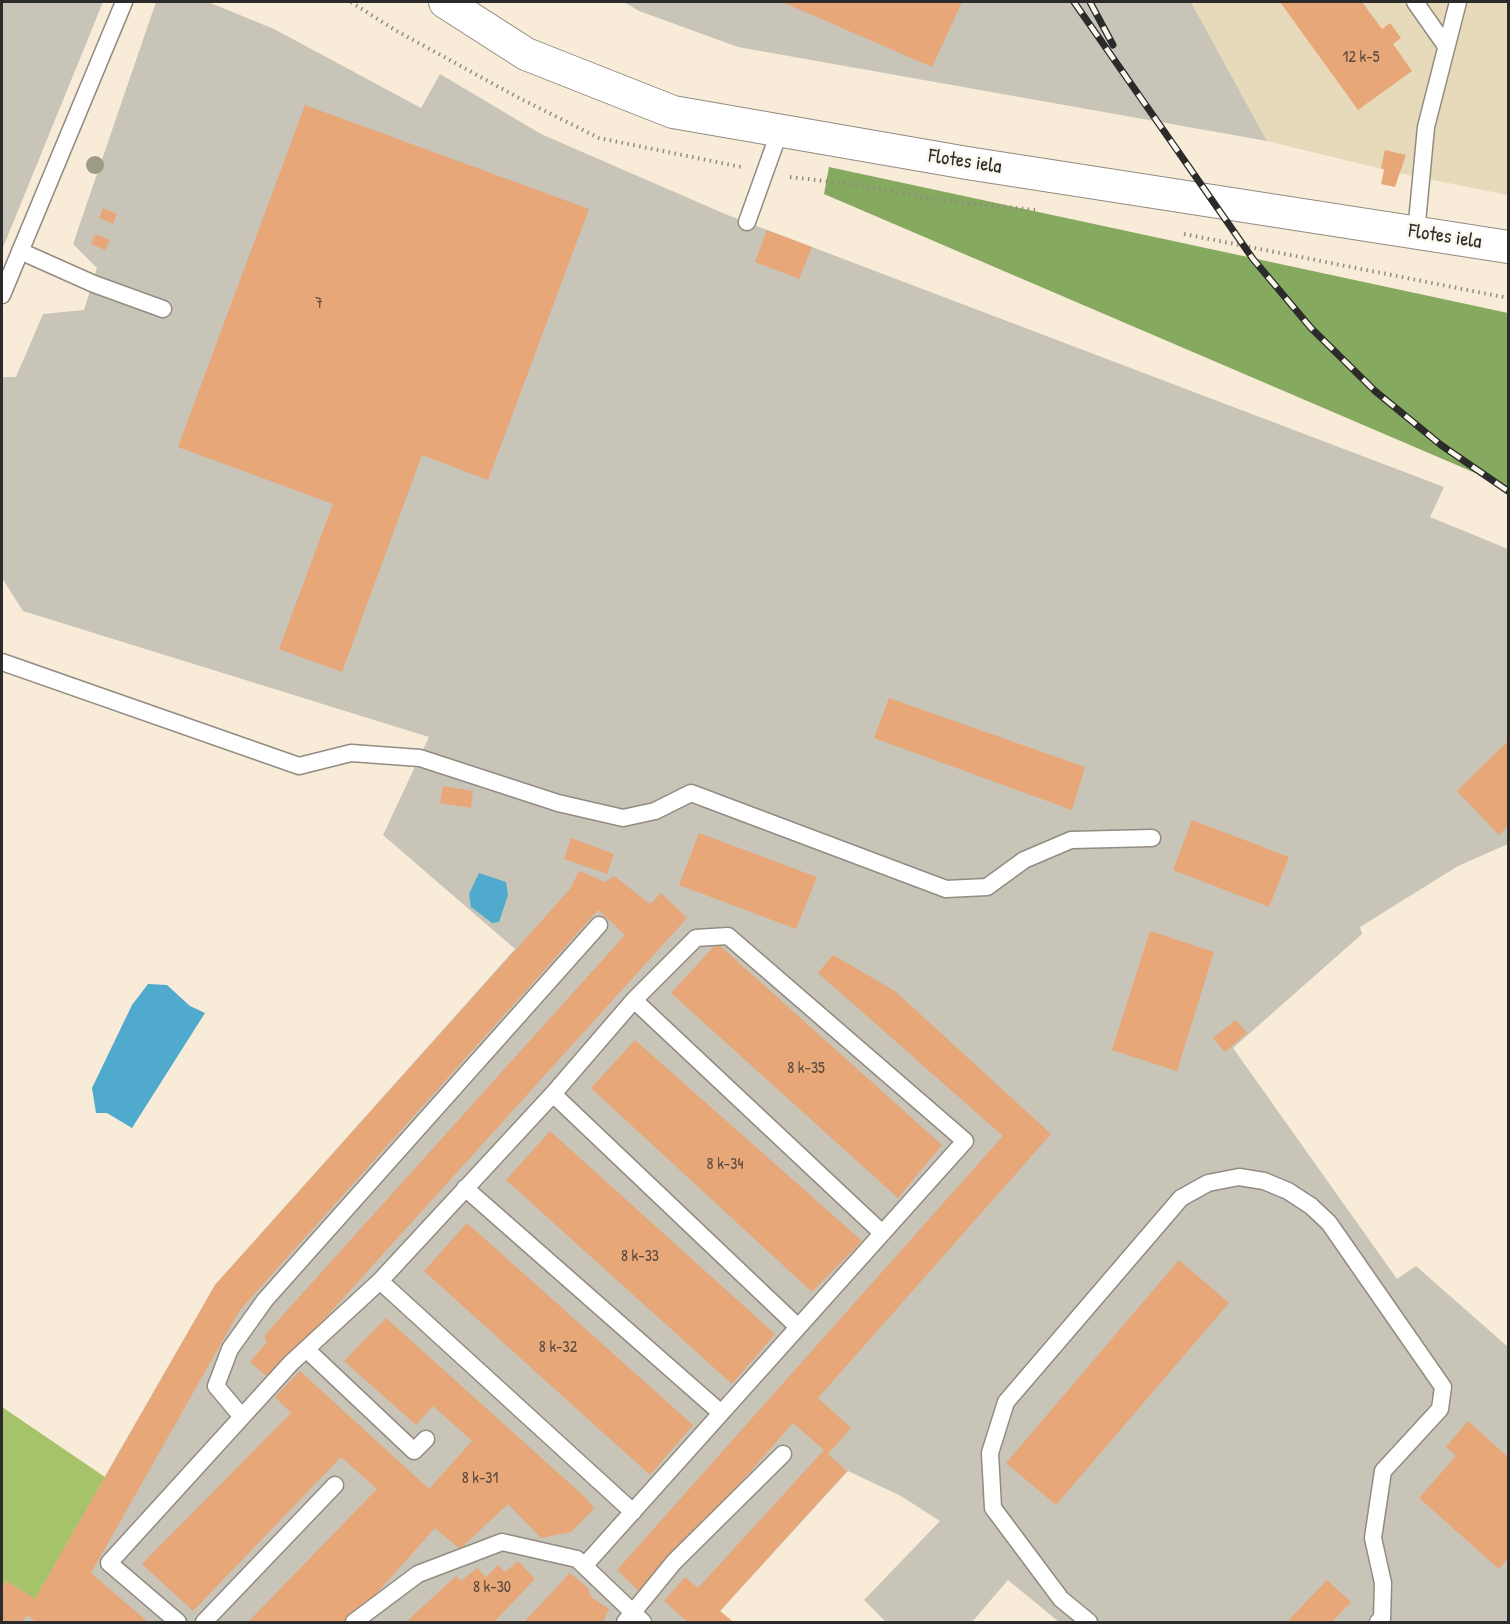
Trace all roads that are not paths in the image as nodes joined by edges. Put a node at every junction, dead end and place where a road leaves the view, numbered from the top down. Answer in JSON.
{"nodes":[{"id":1,"x":124,"y":2,"type":"edge"},
{"id":2,"x":445,"y":2,"type":"edge"},
{"id":3,"x":1415,"y":2,"type":"edge"},
{"id":4,"x":1458,"y":2,"type":"edge"},
{"id":5,"x":1446,"y":46,"type":"junction"},
{"id":6,"x":780,"y":130,"type":"junction"},
{"id":7,"x":747,"y":222,"type":"dead end"},
{"id":8,"x":1416,"y":233,"type":"junction"},
{"id":9,"x":1509,"y":247,"type":"edge"},
{"id":10,"x":20,"y":251,"type":"junction"},
{"id":11,"x":2,"y":295,"type":"edge"},
{"id":12,"x":163,"y":309,"type":"dead end"},
{"id":13,"x":2,"y":662,"type":"edge"},
{"id":14,"x":1152,"y":838,"type":"dead end"},
{"id":15,"x":599,"y":925,"type":"dead end"},
{"id":16,"x":634,"y":1000,"type":"junction"},
{"id":17,"x":553,"y":1094,"type":"junction"},
{"id":18,"x":465,"y":1188,"type":"junction"},
{"id":19,"x":881,"y":1232,"type":"junction"},
{"id":20,"x":380,"y":1281,"type":"junction"},
{"id":21,"x":798,"y":1327,"type":"junction"},
{"id":22,"x":307,"y":1350,"type":"junction"},
{"id":23,"x":721,"y":1413,"type":"junction"},
{"id":24,"x":242,"y":1417,"type":"junction"},
{"id":25,"x":426,"y":1439,"type":"dead end"},
{"id":26,"x":783,"y":1455,"type":"dead end"},
{"id":27,"x":335,"y":1485,"type":"dead end"},
{"id":28,"x":633,"y":1512,"type":"junction"},
{"id":29,"x":585,"y":1565,"type":"junction"},
{"id":30,"x":633,"y":1619,"type":"edge"},
{"id":31,"x":178,"y":1623,"type":"edge"},
{"id":32,"x":204,"y":1623,"type":"edge"},
{"id":33,"x":354,"y":1623,"type":"edge"},
{"id":34,"x":1089,"y":1623,"type":"edge"},
{"id":35,"x":1378,"y":1623,"type":"edge"}],
"edges":[{"from":1,"to":10,"type":"lane"},
{"from":2,"to":6,"type":"street","name":"Flotes iela"},
{"from":3,"to":5,"type":"lane"},
{"from":4,"to":5,"type":"lane"},
{"from":5,"to":8,"type":"lane"},
{"from":6,"to":7,"type":"lane"},
{"from":6,"to":8,"type":"street","name":"Flotes iela"},
{"from":8,"to":9,"type":"street","name":"Flotes iela"},
{"from":10,"to":11,"type":"lane"},
{"from":10,"to":12,"type":"lane"},
{"from":13,"to":14,"type":"lane"},
{"from":15,"to":24,"type":"lane"},
{"from":16,"to":17,"type":"lane"},
{"from":16,"to":19,"type":"lane"},
{"from":16,"to":19,"type":"lane"},
{"from":17,"to":18,"type":"lane"},
{"from":17,"to":21,"type":"lane"},
{"from":18,"to":20,"type":"lane"},
{"from":18,"to":23,"type":"lane"},
{"from":19,"to":21,"type":"lane"},
{"from":20,"to":22,"type":"lane"},
{"from":20,"to":28,"type":"lane"},
{"from":21,"to":23,"type":"lane"},
{"from":22,"to":24,"type":"lane"},
{"from":22,"to":25,"type":"lane"},
{"from":23,"to":28,"type":"lane"},
{"from":24,"to":31,"type":"lane"},
{"from":26,"to":30,"type":"lane"},
{"from":27,"to":32,"type":"lane"},
{"from":28,"to":29,"type":"lane"},
{"from":29,"to":30,"type":"lane"},
{"from":29,"to":33,"type":"lane"},
{"from":34,"to":35,"type":"lane"}]}
